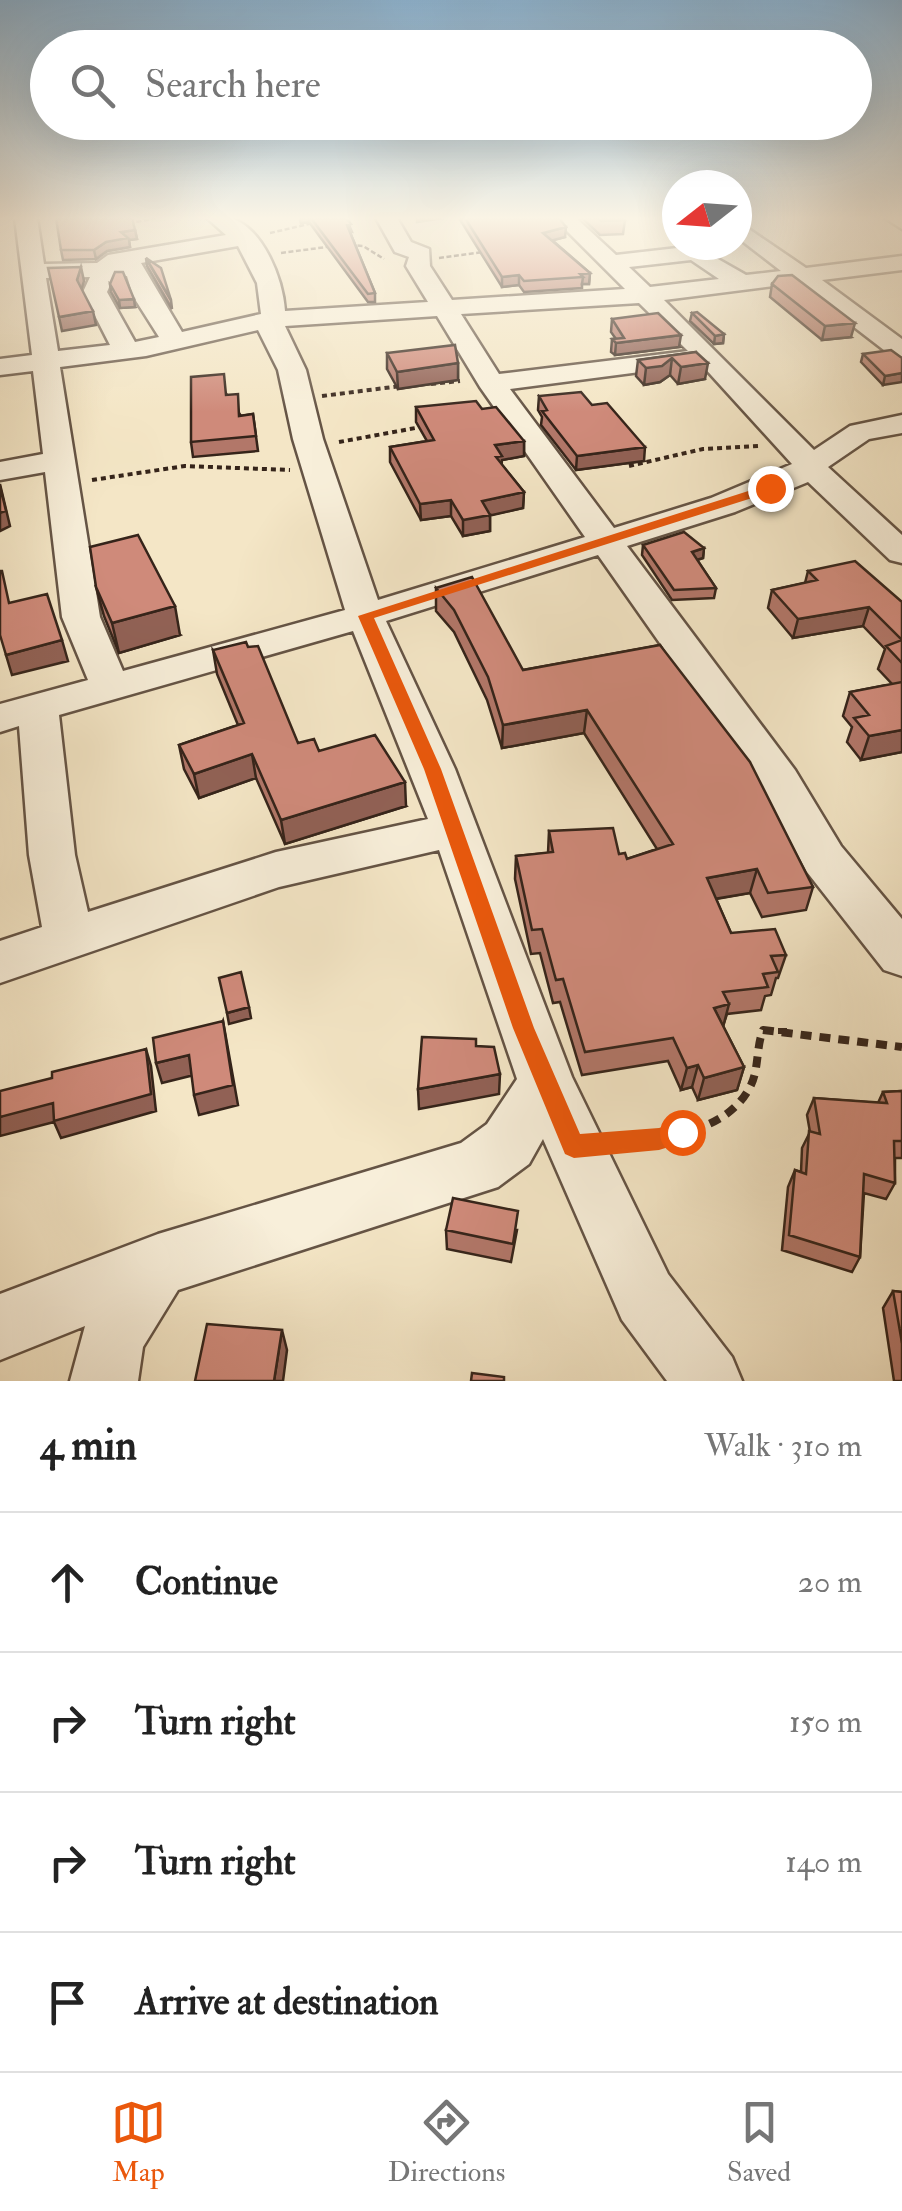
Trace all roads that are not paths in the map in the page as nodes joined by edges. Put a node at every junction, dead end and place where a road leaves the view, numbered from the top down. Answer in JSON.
{"nodes":[{"id":1,"x":33,"y":282,"type":"edge"},
{"id":2,"x":94,"y":282,"type":"edge"},
{"id":3,"x":140,"y":282,"type":"edge"},
{"id":4,"x":265,"y":282,"type":"edge"},
{"id":5,"x":429,"y":282,"type":"edge"},
{"id":6,"x":630,"y":282,"type":"edge"},
{"id":7,"x":739,"y":282,"type":"edge"},
{"id":8,"x":811,"y":282,"type":"edge"},
{"id":9,"x":645,"y":295,"type":"junction"},
{"id":10,"x":448,"y":312,"type":"junction"},
{"id":11,"x":274,"y":320,"type":"junction"},
{"id":12,"x":175,"y":341,"type":"junction"},
{"id":13,"x":902,"y":350,"type":"edge"},
{"id":14,"x":126,"y":351,"type":"junction"},
{"id":15,"x":705,"y":356,"type":"junction"},
{"id":16,"x":42,"y":363,"type":"junction"},
{"id":17,"x":0,"y":367,"type":"edge"},
{"id":18,"x":492,"y":383,"type":"junction"},
{"id":19,"x":769,"y":420,"type":"junction"},
{"id":20,"x":902,"y":424,"type":"edge"},
{"id":21,"x":860,"y":432,"type":"junction"},
{"id":22,"x":802,"y":455,"type":"junction"},
{"id":23,"x":0,"y":471,"type":"edge"},
{"id":24,"x":58,"y":473,"type":"junction"},
{"id":25,"x":602,"y":541,"type":"junction"},
{"id":26,"x":902,"y":552,"type":"edge"},
{"id":27,"x":366,"y":616,"type":"junction"},
{"id":28,"x":110,"y":686,"type":"junction"},
{"id":29,"x":19,"y":712,"type":"edge"},
{"id":30,"x":454,"y":830,"type":"junction"},
{"id":31,"x":68,"y":941,"type":"junction"},
{"id":32,"x":902,"y":955,"type":"edge"},
{"id":33,"x":0,"y":962,"type":"edge"},
{"id":34,"x":546,"y":1084,"type":"junction"},
{"id":35,"x":158,"y":1265,"type":"junction"},
{"id":36,"x":0,"y":1328,"type":"edge"},
{"id":37,"x":104,"y":1381,"type":"edge"},
{"id":38,"x":708,"y":1381,"type":"edge"}],
"edges":[{"from":1,"to":16,"type":"street"},
{"from":2,"to":14,"type":"street"},
{"from":3,"to":12,"type":"street"},
{"from":4,"to":11,"type":"street"},
{"from":5,"to":10,"type":"street"},
{"from":6,"to":9,"type":"street"},
{"from":7,"to":9,"type":"street"},
{"from":8,"to":13,"type":"street"},
{"from":9,"to":10,"type":"street"},
{"from":9,"to":15,"type":"street"},
{"from":10,"to":11,"type":"street"},
{"from":10,"to":18,"type":"street"},
{"from":11,"to":12,"type":"street"},
{"from":11,"to":27,"type":"street"},
{"from":12,"to":14,"type":"street"},
{"from":14,"to":16,"type":"street"},
{"from":15,"to":18,"type":"street"},
{"from":15,"to":19,"type":"street"},
{"from":16,"to":17,"type":"street"},
{"from":16,"to":24,"type":"street"},
{"from":18,"to":25,"type":"street"},
{"from":19,"to":21,"type":"street"},
{"from":19,"to":22,"type":"street"},
{"from":20,"to":21,"type":"street"},
{"from":21,"to":22,"type":"street"},
{"from":22,"to":25,"type":"street"},
{"from":22,"to":26,"type":"street"},
{"from":23,"to":24,"type":"street"},
{"from":24,"to":28,"type":"street"},
{"from":25,"to":27,"type":"street"},
{"from":25,"to":32,"type":"street"},
{"from":27,"to":28,"type":"street"},
{"from":27,"to":30,"type":"street"},
{"from":28,"to":29,"type":"street"},
{"from":29,"to":31,"type":"street"},
{"from":30,"to":31,"type":"street"},
{"from":30,"to":34,"type":"street"},
{"from":31,"to":33,"type":"street"},
{"from":34,"to":35,"type":"street"},
{"from":34,"to":38,"type":"street"},
{"from":35,"to":36,"type":"street"},
{"from":35,"to":37,"type":"street"}]}
